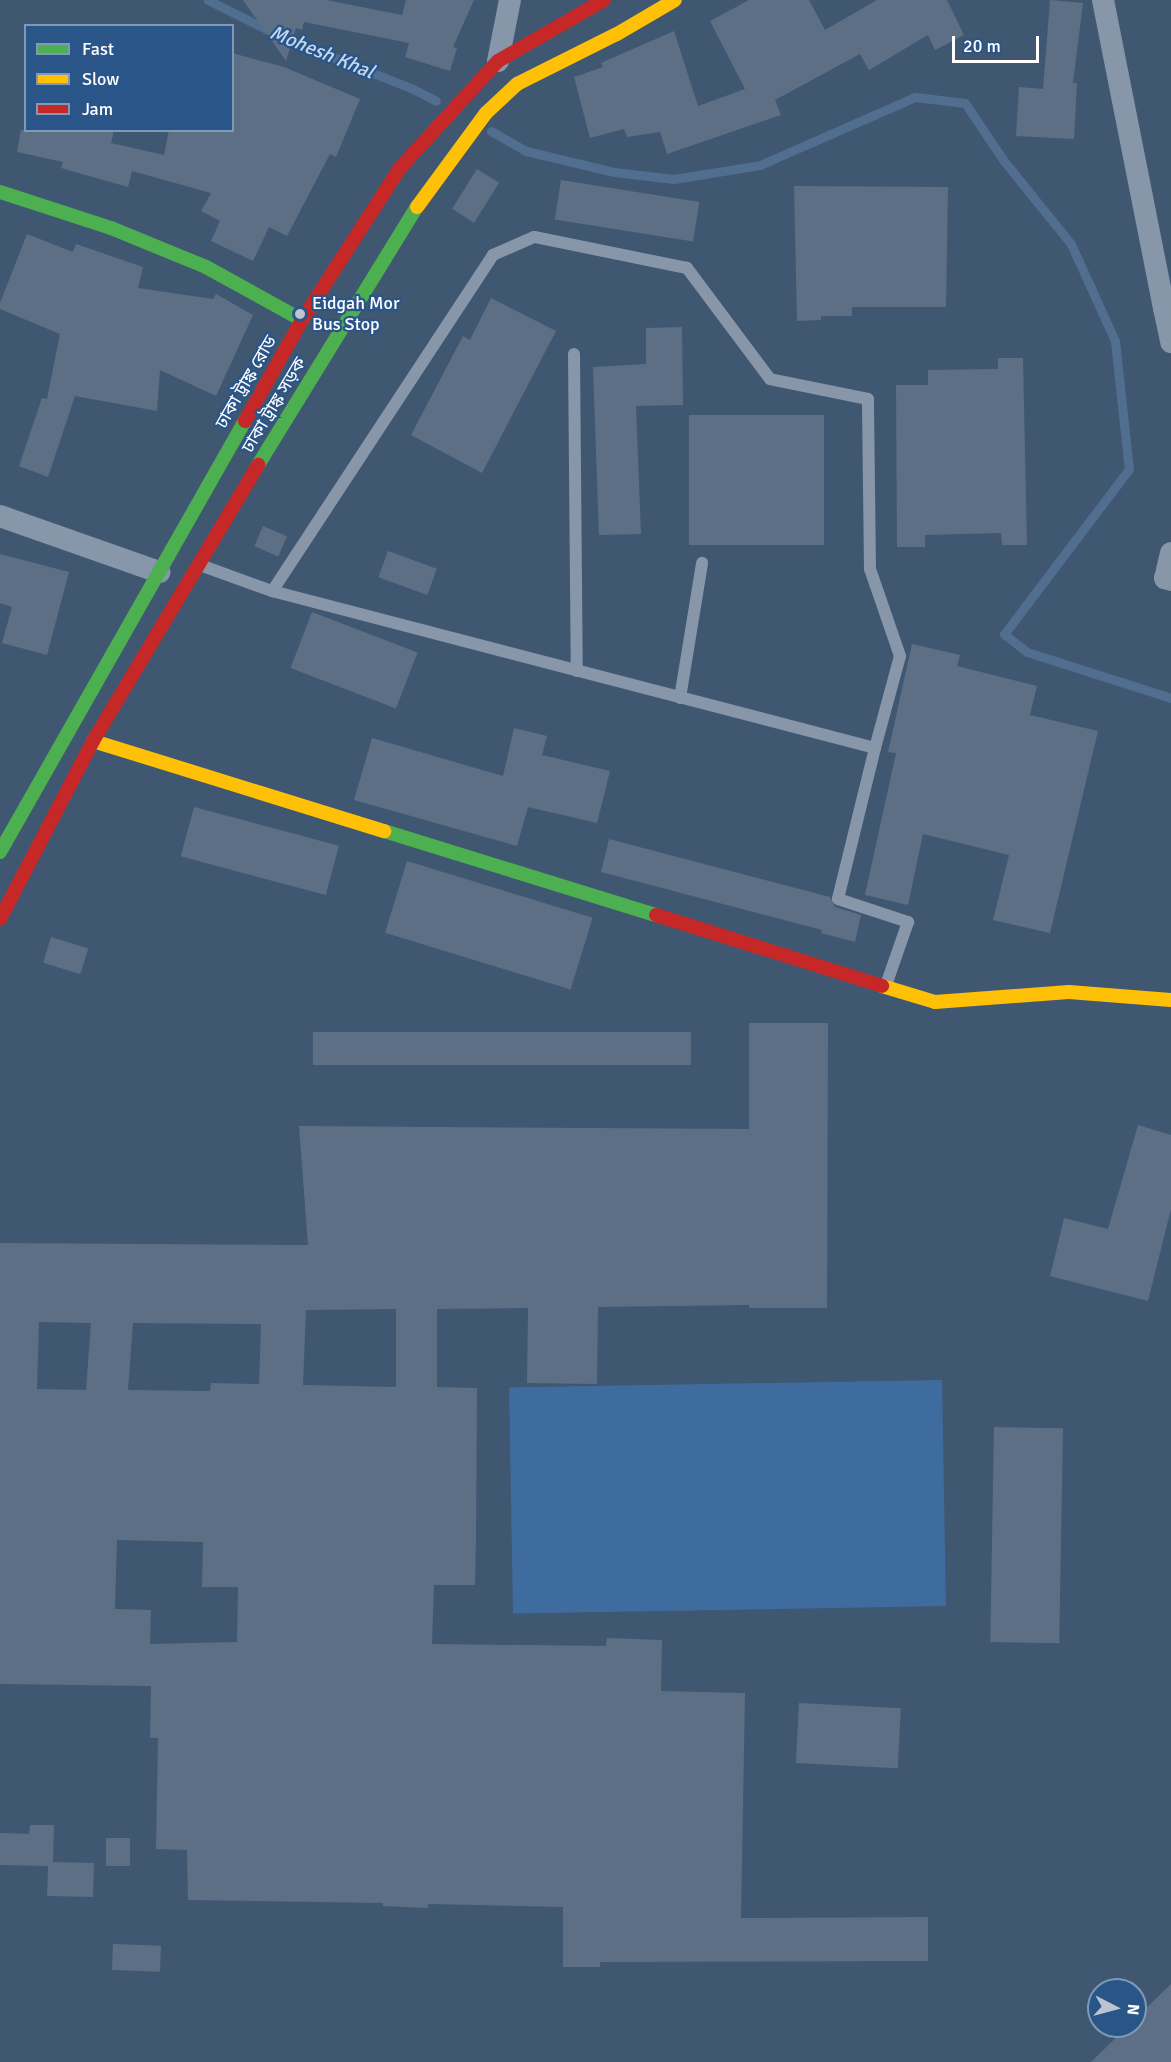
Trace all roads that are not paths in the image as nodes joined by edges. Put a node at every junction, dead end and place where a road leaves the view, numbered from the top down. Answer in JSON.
{"nodes":[{"id":1,"x":510,"y":0,"type":"edge"},
{"id":2,"x":604,"y":0,"type":"edge"},
{"id":3,"x":675,"y":0,"type":"edge"},
{"id":4,"x":1103,"y":0,"type":"edge"},
{"id":5,"x":498,"y":61,"type":"junction"},
{"id":6,"x":0,"y":192,"type":"edge"},
{"id":7,"x":1168,"y":308,"type":"edge"},
{"id":8,"x":302,"y":320,"type":"junction"},
{"id":9,"x":1171,"y":342,"type":"edge"},
{"id":10,"x":574,"y":354,"type":"dead end"},
{"id":11,"x":0,"y":516,"type":"edge"},
{"id":12,"x":1171,"y":553,"type":"edge"},
{"id":13,"x":702,"y":563,"type":"dead end"},
{"id":14,"x":200,"y":565,"type":"junction"},
{"id":15,"x":159,"y":572,"type":"junction"},
{"id":16,"x":1171,"y":580,"type":"edge"},
{"id":17,"x":272,"y":591,"type":"junction"},
{"id":18,"x":577,"y":670,"type":"junction"},
{"id":19,"x":680,"y":698,"type":"junction"},
{"id":20,"x":93,"y":741,"type":"junction"},
{"id":21,"x":875,"y":748,"type":"junction"},
{"id":22,"x":0,"y":852,"type":"edge"},
{"id":23,"x":0,"y":919,"type":"edge"},
{"id":24,"x":886,"y":987,"type":"junction"},
{"id":25,"x":1171,"y":1000,"type":"edge"}],
"edges":[{"from":1,"to":5,"type":"street"},
{"from":2,"to":5,"type":"main road","name":"ঢাকা ট্রাঙ্ক রোড"},
{"from":3,"to":14,"type":"main road","name":"ঢাকা ট্রাঙ্ক সড়ক"},
{"from":4,"to":7,"type":"street"},
{"from":5,"to":8,"type":"main road","name":"ঢাকা ট্রাঙ্ক রোড"},
{"from":6,"to":8,"type":"main road"},
{"from":7,"to":9,"type":"street"},
{"from":8,"to":15,"type":"main road","name":"ঢাকা ট্রাঙ্ক রোড"},
{"from":10,"to":18,"type":"lane"},
{"from":11,"to":15,"type":"street"},
{"from":12,"to":16,"type":"street"},
{"from":13,"to":19,"type":"lane"},
{"from":14,"to":17,"type":"lane"},
{"from":14,"to":20,"type":"main road","name":"ঢাকা ট্রাঙ্ক সড়ক"},
{"from":15,"to":22,"type":"main road","name":"ঢাকা ট্রাঙ্ক রোড"},
{"from":17,"to":18,"type":"lane"},
{"from":17,"to":21,"type":"lane"},
{"from":18,"to":19,"type":"lane"},
{"from":19,"to":21,"type":"lane"},
{"from":20,"to":23,"type":"main road","name":"ঢাকা ট্রাঙ্ক সড়ক"},
{"from":20,"to":24,"type":"main road"},
{"from":21,"to":24,"type":"lane"},
{"from":24,"to":25,"type":"main road"}]}
